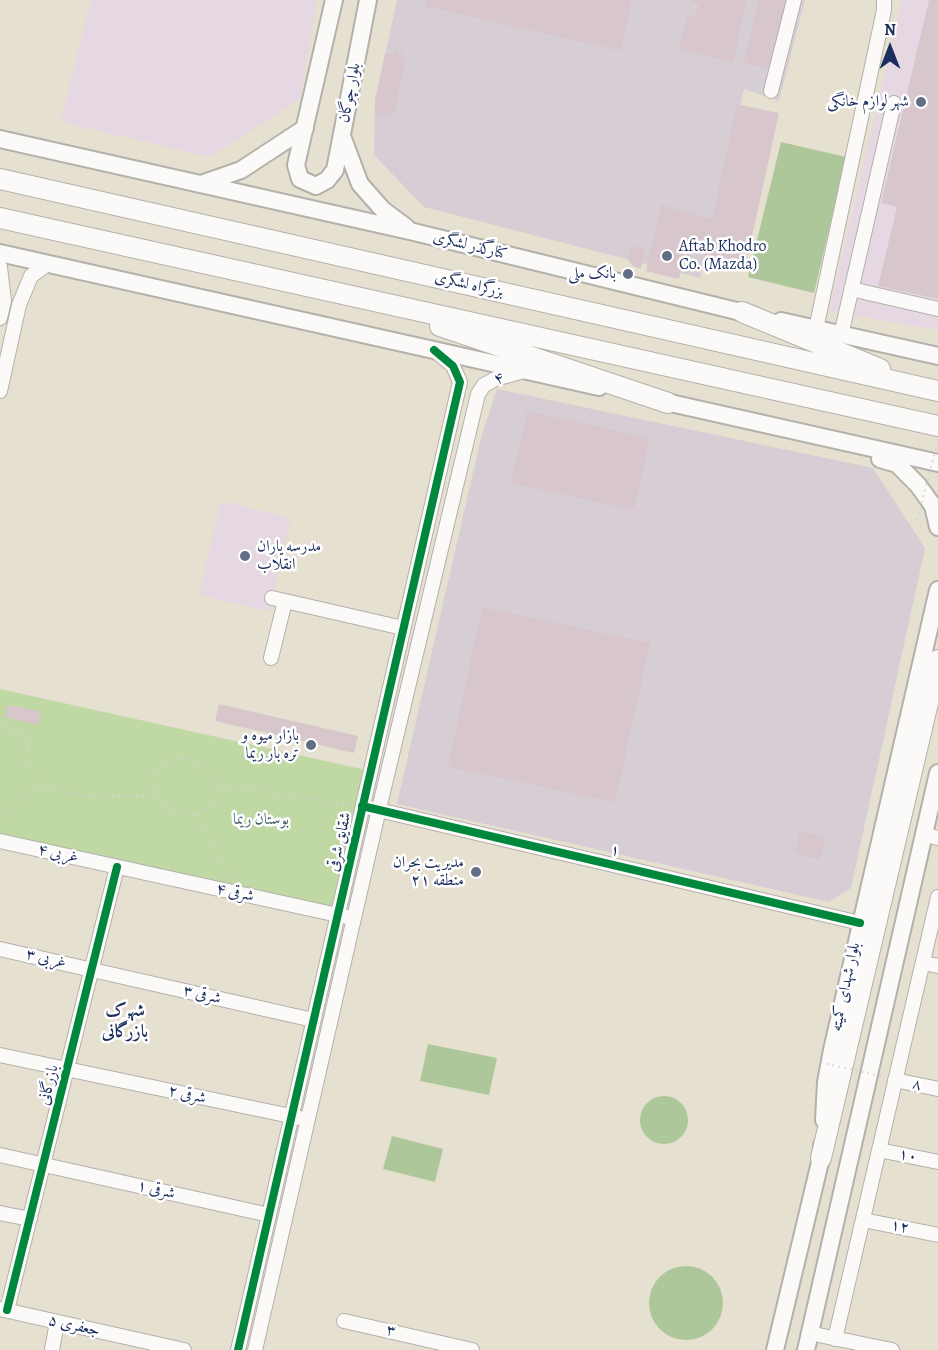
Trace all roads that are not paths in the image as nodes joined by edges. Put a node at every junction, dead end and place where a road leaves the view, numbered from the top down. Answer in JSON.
{"nodes":[{"id":1,"x":334,"y":0,"type":"edge"},
{"id":2,"x":368,"y":0,"type":"edge"},
{"id":3,"x":794,"y":0,"type":"edge"},
{"id":4,"x":884,"y":0,"type":"edge"},
{"id":5,"x":771,"y":91,"type":"dead end"},
{"id":6,"x":894,"y":104,"type":"dead end"},
{"id":7,"x":305,"y":128,"type":"junction"},
{"id":8,"x":342,"y":135,"type":"junction"},
{"id":9,"x":0,"y":139,"type":"edge"},
{"id":10,"x":0,"y":179,"type":"edge"},
{"id":11,"x":201,"y":184,"type":"junction"},
{"id":12,"x":0,"y":218,"type":"edge"},
{"id":13,"x":414,"y":232,"type":"junction"},
{"id":14,"x":0,"y":253,"type":"edge"},
{"id":15,"x":46,"y":265,"type":"junction"},
{"id":16,"x":0,"y":267,"type":"edge"},
{"id":17,"x":851,"y":289,"type":"junction"},
{"id":18,"x":335,"y":292,"type":"junction"},
{"id":19,"x":4,"y":301,"type":"junction"},
{"id":20,"x":20,"y":305,"type":"junction"},
{"id":21,"x":938,"y":309,"type":"edge"},
{"id":22,"x":742,"y":312,"type":"junction"},
{"id":23,"x":0,"y":318,"type":"edge"},
{"id":24,"x":816,"y":329,"type":"junction"},
{"id":25,"x":841,"y":335,"type":"junction"},
{"id":26,"x":434,"y":350,"type":"junction"},
{"id":27,"x":938,"y":356,"type":"edge"},
{"id":28,"x":524,"y":371,"type":"junction"},
{"id":29,"x":0,"y":391,"type":"edge"},
{"id":30,"x":934,"y":391,"type":"edge"},
{"id":31,"x":478,"y":394,"type":"joint"},
{"id":32,"x":668,"y":403,"type":"junction"},
{"id":33,"x":938,"y":426,"type":"edge"},
{"id":34,"x":802,"y":434,"type":"junction"},
{"id":35,"x":938,"y":463,"type":"edge"},
{"id":36,"x":938,"y":527,"type":"edge"},
{"id":37,"x":938,"y":590,"type":"edge"},
{"id":38,"x":404,"y":628,"type":"junction"},
{"id":39,"x":271,"y":658,"type":"dead end"},
{"id":40,"x":938,"y":660,"type":"edge"},
{"id":41,"x":938,"y":773,"type":"edge"},
{"id":42,"x":362,"y":806,"type":"junction"},
{"id":43,"x":379,"y":809,"type":"junction"},
{"id":44,"x":932,"y":837,"type":"edge"},
{"id":45,"x":0,"y":841,"type":"edge"},
{"id":46,"x":117,"y":867,"type":"junction"},
{"id":47,"x":938,"y":897,"type":"edge"},
{"id":48,"x":338,"y":915,"type":"junction"},
{"id":49,"x":354,"y":919,"type":"junction"},
{"id":50,"x":860,"y":923,"type":"junction"},
{"id":51,"x":0,"y":949,"type":"edge"},
{"id":52,"x":922,"y":963,"type":"junction"},
{"id":53,"x":938,"y":966,"type":"edge"},
{"id":54,"x":91,"y":970,"type":"junction"},
{"id":55,"x":313,"y":1020,"type":"junction"},
{"id":56,"x":0,"y":1055,"type":"edge"},
{"id":57,"x":67,"y":1070,"type":"junction"},
{"id":58,"x":890,"y":1078,"type":"junction"},
{"id":59,"x":938,"y":1089,"type":"edge"},
{"id":60,"x":291,"y":1116,"type":"junction"},
{"id":61,"x":308,"y":1119,"type":"junction"},
{"id":62,"x":879,"y":1150,"type":"junction"},
{"id":63,"x":0,"y":1155,"type":"edge"},
{"id":64,"x":821,"y":1158,"type":"junction"},
{"id":65,"x":938,"y":1162,"type":"edge"},
{"id":66,"x":43,"y":1165,"type":"junction"},
{"id":67,"x":0,"y":1213,"type":"edge"},
{"id":68,"x":269,"y":1215,"type":"junction"},
{"id":69,"x":30,"y":1219,"type":"junction"},
{"id":70,"x":863,"y":1220,"type":"junction"},
{"id":71,"x":938,"y":1235,"type":"edge"},
{"id":72,"x":4,"y":1310,"type":"edge"},
{"id":73,"x":344,"y":1321,"type":"dead end"},
{"id":74,"x":57,"y":1322,"type":"junction"},
{"id":75,"x":835,"y":1339,"type":"junction"},
{"id":76,"x":807,"y":1342,"type":"edge"},
{"id":77,"x":145,"y":1346,"type":"edge"},
{"id":78,"x":52,"y":1350,"type":"edge"},
{"id":79,"x":184,"y":1350,"type":"edge"},
{"id":80,"x":238,"y":1350,"type":"edge"},
{"id":81,"x":255,"y":1350,"type":"edge"},
{"id":82,"x":472,"y":1350,"type":"edge"},
{"id":83,"x":774,"y":1350,"type":"edge"},
{"id":84,"x":892,"y":1350,"type":"edge"}],
"edges":[{"from":1,"to":7,"type":"main road"},
{"from":2,"to":8,"type":"main road","name":"بلوار چوگان"},
{"from":3,"to":5,"type":"street"},
{"from":4,"to":24,"type":"street"},
{"from":6,"to":17,"type":"street"},
{"from":7,"to":8,"type":"main road"},
{"from":7,"to":11,"type":"main road"},
{"from":8,"to":13,"type":"main road","name":"بلوار چوگان"},
{"from":9,"to":11,"type":"main road","name":"کنارگذر لشگری"},
{"from":10,"to":30,"type":"highway","name":"بزرگراه لشگری"},
{"from":11,"to":13,"type":"main road","name":"کنارگذر لشگری"},
{"from":12,"to":18,"type":"highway"},
{"from":13,"to":22,"type":"main road","name":"کنارگذر لشگری"},
{"from":14,"to":15,"type":"main road"},
{"from":15,"to":20,"type":"street"},
{"from":15,"to":26,"type":"main road"},
{"from":16,"to":19,"type":"street"},
{"from":17,"to":21,"type":"street"},
{"from":17,"to":25,"type":"street"},
{"from":18,"to":32,"type":"highway"},
{"from":18,"to":33,"type":"highway"},
{"from":19,"to":20,"type":"street"},
{"from":19,"to":23,"type":"street"},
{"from":20,"to":29,"type":"street"},
{"from":22,"to":24,"type":"main road","name":"کنارگذر لشگری"},
{"from":22,"to":30,"type":"highway"},
{"from":24,"to":25,"type":"main road","name":"کنارگذر لشگری"},
{"from":25,"to":27,"type":"main road","name":"کنارگذر لشگری"},
{"from":26,"to":28,"type":"main road"},
{"from":26,"to":38,"type":"street","name":"شقایق شرقی"},
{"from":28,"to":31,"type":"street","name":"۴"},
{"from":28,"to":32,"type":"main road"},
{"from":31,"to":43,"type":"street","name":"شقایق شرقی"},
{"from":32,"to":34,"type":"main road"},
{"from":34,"to":35,"type":"main road"},
{"from":34,"to":36,"type":"main road"},
{"from":37,"to":50,"type":"main road","name":"بلوار شهدای کمیته"},
{"from":38,"to":39,"type":"street"},
{"from":38,"to":42,"type":"street","name":"شقایق شرقی"},
{"from":40,"to":64,"type":"highway"},
{"from":41,"to":44,"type":"main road"},
{"from":42,"to":43,"type":"street","name":"۱"},
{"from":42,"to":48,"type":"street","name":"شقایق شرقی"},
{"from":43,"to":49,"type":"street","name":"شقایق شرقی"},
{"from":43,"to":50,"type":"street","name":"۱"},
{"from":44,"to":76,"type":"main road"},
{"from":45,"to":46,"type":"street","name":"۴ غربی"},
{"from":46,"to":48,"type":"street","name":"۴ شرقی"},
{"from":46,"to":54,"type":"street","name":"بازرگانی"},
{"from":47,"to":52,"type":"street"},
{"from":48,"to":49,"type":"street","name":"۴ شرقی"},
{"from":48,"to":55,"type":"street","name":"شقایق شرقی"},
{"from":49,"to":61,"type":"street","name":"شقایق شرقی"},
{"from":50,"to":64,"type":"main road","name":"بلوار شهدای کمیته"},
{"from":51,"to":54,"type":"street","name":"۳ غربی"},
{"from":52,"to":53,"type":"street"},
{"from":52,"to":58,"type":"street"},
{"from":54,"to":55,"type":"street","name":"۳ شرقی"},
{"from":54,"to":57,"type":"street","name":"بازرگانی"},
{"from":55,"to":60,"type":"street","name":"شقایق شرقی"},
{"from":56,"to":57,"type":"street","name":"۲ شرقی"},
{"from":57,"to":60,"type":"street","name":"۲ شرقی"},
{"from":57,"to":66,"type":"street","name":"بازرگانی"},
{"from":58,"to":59,"type":"street","name":"۸"},
{"from":58,"to":62,"type":"street"},
{"from":60,"to":61,"type":"street","name":"۲ شرقی"},
{"from":60,"to":68,"type":"street","name":"شقایق شرقی"},
{"from":61,"to":81,"type":"street","name":"شقایق شرقی"},
{"from":62,"to":65,"type":"street","name":"۱۰"},
{"from":62,"to":70,"type":"street"},
{"from":63,"to":66,"type":"street","name":"۱ شرقی"},
{"from":64,"to":83,"type":"main road","name":"بلوار شهدای کمیته"},
{"from":66,"to":68,"type":"street","name":"۱ شرقی"},
{"from":66,"to":69,"type":"street","name":"بازرگانی"},
{"from":67,"to":69,"type":"street"},
{"from":68,"to":80,"type":"street","name":"شقایق شرقی"},
{"from":69,"to":72,"type":"street","name":"بازرگانی"},
{"from":70,"to":71,"type":"street","name":"۱۲"},
{"from":70,"to":75,"type":"street"},
{"from":72,"to":74,"type":"street","name":"جعفری ۵"},
{"from":73,"to":82,"type":"street","name":"۳"},
{"from":74,"to":77,"type":"street","name":"جعفری ۵"},
{"from":74,"to":78,"type":"street"},
{"from":75,"to":76,"type":"street"},
{"from":75,"to":84,"type":"street"},
{"from":77,"to":79,"type":"street","name":"جعفری ۵"}]}
